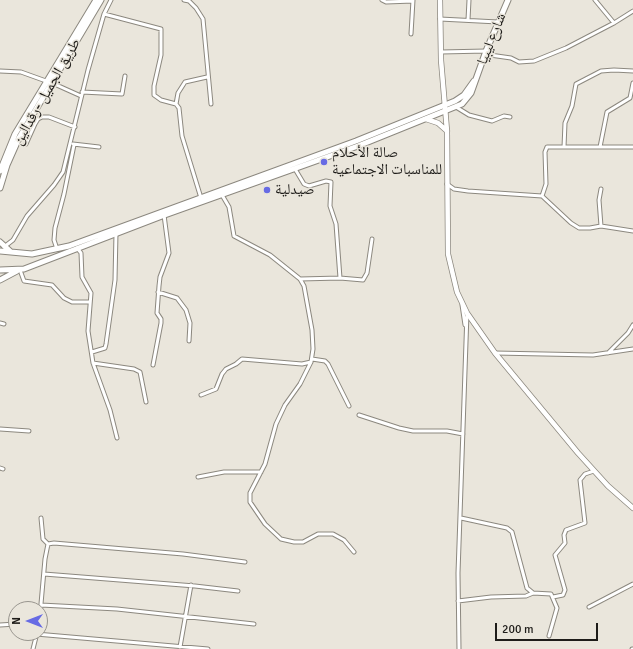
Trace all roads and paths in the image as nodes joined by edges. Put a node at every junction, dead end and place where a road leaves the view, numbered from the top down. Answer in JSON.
{"nodes":[{"id":1,"x":96,"y":0,"type":"edge"},
{"id":2,"x":101,"y":0,"type":"edge"},
{"id":3,"x":111,"y":0,"type":"edge"},
{"id":4,"x":184,"y":0,"type":"edge"},
{"id":5,"x":382,"y":0,"type":"edge"},
{"id":6,"x":440,"y":0,"type":"edge"},
{"id":7,"x":469,"y":0,"type":"edge"},
{"id":8,"x":508,"y":0,"type":"edge"},
{"id":9,"x":595,"y":0,"type":"edge"},
{"id":10,"x":413,"y":1,"type":"edge"},
{"id":11,"x":633,"y":11,"type":"edge"},
{"id":12,"x":104,"y":14,"type":"junction"},
{"id":13,"x":440,"y":19,"type":"junction"},
{"id":14,"x":468,"y":20,"type":"junction"},
{"id":15,"x":498,"y":22,"type":"junction"},
{"id":16,"x":614,"y":23,"type":"junction"},
{"id":17,"x":411,"y":34,"type":"dead end"},
{"id":18,"x":486,"y":51,"type":"junction"},
{"id":19,"x":441,"y":52,"type":"junction"},
{"id":20,"x":0,"y":71,"type":"edge"},
{"id":21,"x":633,"y":71,"type":"edge"},
{"id":22,"x":125,"y":76,"type":"dead end"},
{"id":23,"x":207,"y":77,"type":"junction"},
{"id":24,"x":476,"y":79,"type":"junction"},
{"id":25,"x":49,"y":82,"type":"junction"},
{"id":26,"x":633,"y":83,"type":"edge"},
{"id":27,"x":82,"y":94,"type":"junction"},
{"id":28,"x":176,"y":104,"type":"junction"},
{"id":29,"x":211,"y":104,"type":"dead end"},
{"id":30,"x":445,"y":105,"type":"junction"},
{"id":31,"x":456,"y":107,"type":"junction"},
{"id":32,"x":446,"y":111,"type":"junction"},
{"id":33,"x":510,"y":117,"type":"dead end"},
{"id":34,"x":426,"y":119,"type":"junction"},
{"id":35,"x":75,"y":127,"type":"junction"},
{"id":36,"x":447,"y":131,"type":"junction"},
{"id":37,"x":26,"y":144,"type":"dead end"},
{"id":38,"x":72,"y":144,"type":"junction"},
{"id":39,"x":564,"y":146,"type":"junction"},
{"id":40,"x":99,"y":147,"type":"dead end"},
{"id":41,"x":600,"y":147,"type":"junction"},
{"id":42,"x":633,"y":147,"type":"edge"},
{"id":43,"x":295,"y":169,"type":"junction"},
{"id":44,"x":0,"y":171,"type":"edge"},
{"id":45,"x":447,"y":184,"type":"junction"},
{"id":46,"x":0,"y":188,"type":"edge"},
{"id":47,"x":601,"y":189,"type":"dead end"},
{"id":48,"x":222,"y":195,"type":"junction"},
{"id":49,"x":542,"y":196,"type":"junction"},
{"id":50,"x":201,"y":198,"type":"junction"},
{"id":51,"x":164,"y":215,"type":"junction"},
{"id":52,"x":602,"y":226,"type":"junction"},
{"id":53,"x":633,"y":231,"type":"edge"},
{"id":54,"x":116,"y":233,"type":"junction"},
{"id":55,"x":372,"y":239,"type":"dead end"},
{"id":56,"x":0,"y":242,"type":"edge"},
{"id":57,"x":70,"y":248,"type":"junction"},
{"id":58,"x":77,"y":248,"type":"junction"},
{"id":59,"x":2,"y":249,"type":"edge"},
{"id":60,"x":57,"y":249,"type":"junction"},
{"id":61,"x":22,"y":269,"type":"junction"},
{"id":62,"x":0,"y":270,"type":"edge"},
{"id":63,"x":340,"y":278,"type":"junction"},
{"id":64,"x":300,"y":279,"type":"junction"},
{"id":65,"x":0,"y":280,"type":"edge"},
{"id":66,"x":158,"y":292,"type":"junction"},
{"id":67,"x":90,"y":302,"type":"junction"},
{"id":68,"x":462,"y":302,"type":"junction"},
{"id":69,"x":467,"y":313,"type":"junction"},
{"id":70,"x":0,"y":323,"type":"edge"},
{"id":71,"x":4,"y":324,"type":"dead end"},
{"id":72,"x":633,"y":325,"type":"edge"},
{"id":73,"x":466,"y":327,"type":"junction"},
{"id":74,"x":189,"y":341,"type":"dead end"},
{"id":75,"x":633,"y":349,"type":"edge"},
{"id":76,"x":92,"y":352,"type":"junction"},
{"id":77,"x":495,"y":353,"type":"junction"},
{"id":78,"x":607,"y":354,"type":"junction"},
{"id":79,"x":312,"y":360,"type":"junction"},
{"id":80,"x":93,"y":363,"type":"junction"},
{"id":81,"x":153,"y":365,"type":"dead end"},
{"id":82,"x":201,"y":395,"type":"dead end"},
{"id":83,"x":146,"y":402,"type":"dead end"},
{"id":84,"x":349,"y":406,"type":"dead end"},
{"id":85,"x":359,"y":416,"type":"dead end"},
{"id":86,"x":0,"y":429,"type":"edge"},
{"id":87,"x":29,"y":431,"type":"dead end"},
{"id":88,"x":463,"y":434,"type":"junction"},
{"id":89,"x":117,"y":438,"type":"dead end"},
{"id":90,"x":594,"y":471,"type":"junction"},
{"id":91,"x":261,"y":472,"type":"junction"},
{"id":92,"x":198,"y":477,"type":"dead end"},
{"id":93,"x":633,"y":508,"type":"edge"},
{"id":94,"x":40,"y":518,"type":"dead end"},
{"id":95,"x":461,"y":518,"type":"junction"},
{"id":96,"x":48,"y":544,"type":"junction"},
{"id":97,"x":354,"y":552,"type":"dead end"},
{"id":98,"x":245,"y":562,"type":"dead end"},
{"id":99,"x":44,"y":574,"type":"junction"},
{"id":100,"x":633,"y":584,"type":"edge"},
{"id":101,"x":191,"y":585,"type":"junction"},
{"id":102,"x":238,"y":591,"type":"dead end"},
{"id":103,"x":533,"y":593,"type":"junction"},
{"id":104,"x":553,"y":597,"type":"junction"},
{"id":105,"x":41,"y":601,"type":"edge"},
{"id":106,"x":458,"y":601,"type":"junction"},
{"id":107,"x":48,"y":605,"type":"edge"},
{"id":108,"x":589,"y":607,"type":"dead end"},
{"id":109,"x":186,"y":616,"type":"junction"},
{"id":110,"x":254,"y":624,"type":"dead end"},
{"id":111,"x":48,"y":635,"type":"edge"},
{"id":112,"x":549,"y":636,"type":"dead end"},
{"id":113,"x":180,"y":648,"type":"edge"},
{"id":114,"x":208,"y":649,"type":"edge"},
{"id":115,"x":458,"y":649,"type":"edge"}],
"edges":[{"from":1,"to":25,"type":"main road","name":"طريق الجميل -رقدالين"},
{"from":2,"to":25,"type":"main road","name":"طريق الجميل -رقدالين"},
{"from":3,"to":12,"type":"street"},
{"from":4,"to":23,"type":"street"},
{"from":5,"to":10,"type":"street"},
{"from":6,"to":13,"type":"street"},
{"from":7,"to":14,"type":"street"},
{"from":8,"to":15,"type":"main road","name":"شارع ليبيا"},
{"from":9,"to":16,"type":"street"},
{"from":10,"to":17,"type":"street"},
{"from":11,"to":16,"type":"street"},
{"from":12,"to":27,"type":"street"},
{"from":12,"to":28,"type":"street"},
{"from":13,"to":14,"type":"street"},
{"from":13,"to":19,"type":"street"},
{"from":14,"to":15,"type":"street"},
{"from":15,"to":18,"type":"main road","name":"شارع ليبيا"},
{"from":16,"to":18,"type":"street"},
{"from":18,"to":19,"type":"street"},
{"from":18,"to":24,"type":"main road","name":"شارع ليبيا"},
{"from":19,"to":30,"type":"street"},
{"from":20,"to":25,"type":"street"},
{"from":21,"to":39,"type":"street"},
{"from":22,"to":27,"type":"street"},
{"from":23,"to":28,"type":"street"},
{"from":23,"to":29,"type":"street"},
{"from":24,"to":30,"type":"main road"},
{"from":24,"to":31,"type":"main road","name":"شارع ليبيا"},
{"from":25,"to":27,"type":"street"},
{"from":25,"to":44,"type":"main road","name":"طريق الجميل -رقدالين"},
{"from":25,"to":46,"type":"main road","name":"طريق الجميل -رقدالين"},
{"from":26,"to":41,"type":"street"},
{"from":27,"to":35,"type":"street"},
{"from":28,"to":50,"type":"street"},
{"from":30,"to":32,"type":"street"},
{"from":30,"to":50,"type":"main road"},
{"from":31,"to":32,"type":"main road"},
{"from":31,"to":33,"type":"street"},
{"from":32,"to":34,"type":"main road"},
{"from":32,"to":36,"type":"street"},
{"from":34,"to":36,"type":"street"},
{"from":34,"to":43,"type":"main road"},
{"from":35,"to":37,"type":"street"},
{"from":35,"to":38,"type":"street"},
{"from":36,"to":45,"type":"street"},
{"from":38,"to":40,"type":"street"},
{"from":38,"to":59,"type":"street"},
{"from":38,"to":60,"type":"street"},
{"from":39,"to":41,"type":"street"},
{"from":39,"to":49,"type":"street"},
{"from":41,"to":42,"type":"street"},
{"from":43,"to":48,"type":"main road"},
{"from":43,"to":63,"type":"street"},
{"from":45,"to":49,"type":"street"},
{"from":45,"to":68,"type":"street"},
{"from":47,"to":52,"type":"street"},
{"from":48,"to":51,"type":"main road"},
{"from":48,"to":64,"type":"street"},
{"from":49,"to":52,"type":"street"},
{"from":50,"to":57,"type":"main road"},
{"from":51,"to":54,"type":"main road"},
{"from":51,"to":66,"type":"street"},
{"from":52,"to":53,"type":"street"},
{"from":54,"to":58,"type":"main road"},
{"from":54,"to":76,"type":"street"},
{"from":55,"to":63,"type":"street"},
{"from":56,"to":59,"type":"main road"},
{"from":57,"to":58,"type":"main road"},
{"from":57,"to":60,"type":"main road"},
{"from":57,"to":61,"type":"main road"},
{"from":58,"to":67,"type":"street"},
{"from":59,"to":60,"type":"main road"},
{"from":61,"to":62,"type":"main road"},
{"from":61,"to":65,"type":"main road"},
{"from":61,"to":67,"type":"street"},
{"from":63,"to":64,"type":"street"},
{"from":64,"to":79,"type":"street"},
{"from":66,"to":74,"type":"street"},
{"from":66,"to":81,"type":"street"},
{"from":67,"to":76,"type":"street"},
{"from":68,"to":69,"type":"street"},
{"from":68,"to":73,"type":"street"},
{"from":69,"to":73,"type":"street"},
{"from":69,"to":77,"type":"street"},
{"from":70,"to":71,"type":"street"},
{"from":72,"to":78,"type":"street"},
{"from":73,"to":88,"type":"street"},
{"from":75,"to":78,"type":"street"},
{"from":76,"to":80,"type":"street"},
{"from":77,"to":78,"type":"street"},
{"from":77,"to":90,"type":"street"},
{"from":79,"to":82,"type":"street"},
{"from":79,"to":84,"type":"street"},
{"from":79,"to":91,"type":"street"},
{"from":80,"to":83,"type":"street"},
{"from":80,"to":89,"type":"street"},
{"from":85,"to":88,"type":"street"},
{"from":86,"to":87,"type":"street"},
{"from":88,"to":95,"type":"street"},
{"from":90,"to":93,"type":"street"},
{"from":90,"to":104,"type":"street"},
{"from":91,"to":92,"type":"street"},
{"from":91,"to":97,"type":"street"},
{"from":94,"to":96,"type":"street"},
{"from":95,"to":103,"type":"street"},
{"from":95,"to":106,"type":"street"},
{"from":96,"to":98,"type":"street"},
{"from":96,"to":99,"type":"street"},
{"from":99,"to":101,"type":"street"},
{"from":99,"to":105,"type":"street"},
{"from":100,"to":108,"type":"street"},
{"from":101,"to":102,"type":"street"},
{"from":101,"to":109,"type":"street"},
{"from":103,"to":104,"type":"street"},
{"from":103,"to":106,"type":"street"},
{"from":104,"to":112,"type":"street"},
{"from":106,"to":115,"type":"street"},
{"from":107,"to":109,"type":"street"},
{"from":109,"to":110,"type":"street"},
{"from":109,"to":113,"type":"street"},
{"from":111,"to":113,"type":"street"},
{"from":113,"to":114,"type":"street"}]}
